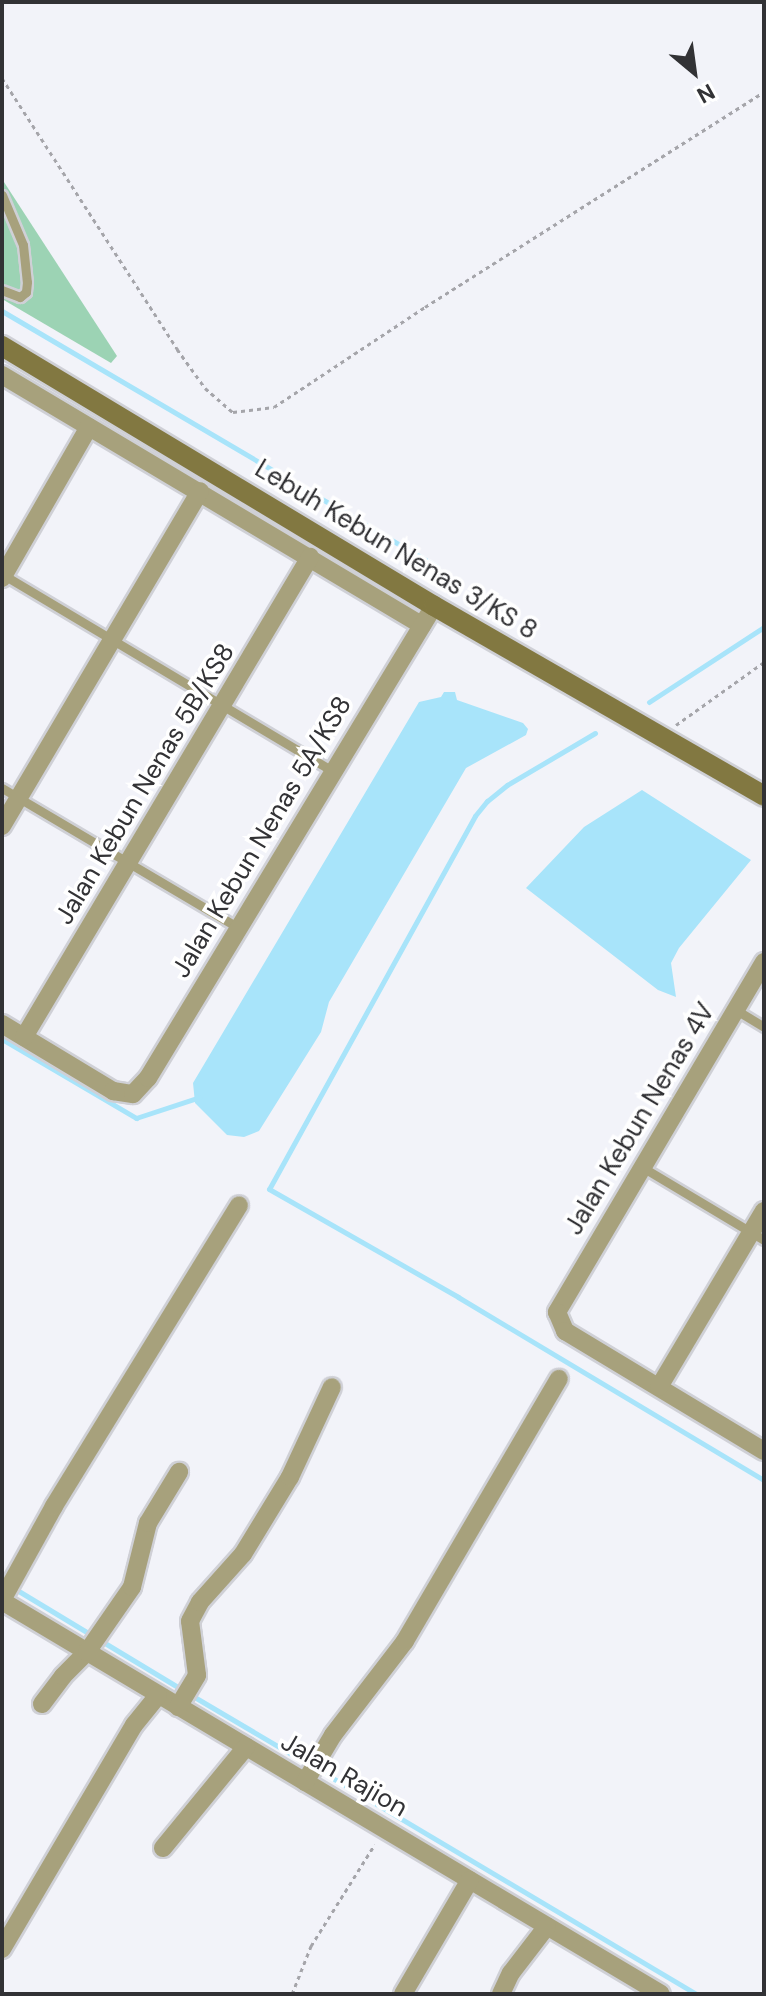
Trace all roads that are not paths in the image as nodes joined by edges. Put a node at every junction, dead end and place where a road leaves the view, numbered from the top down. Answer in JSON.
{"nodes":[{"id":1,"x":2,"y":195,"type":"edge"},
{"id":2,"x":2,"y":290,"type":"edge"},
{"id":3,"x":2,"y":346,"type":"edge"},
{"id":4,"x":2,"y":375,"type":"edge"},
{"id":5,"x":89,"y":427,"type":"junction"},
{"id":6,"x":200,"y":491,"type":"junction"},
{"id":7,"x":310,"y":557,"type":"junction"},
{"id":8,"x":3,"y":576,"type":"edge"},
{"id":9,"x":434,"y":606,"type":"junction"},
{"id":10,"x":422,"y":625,"type":"junction"},
{"id":11,"x":113,"y":641,"type":"junction"},
{"id":12,"x":224,"y":706,"type":"junction"},
{"id":13,"x":333,"y":771,"type":"junction"},
{"id":14,"x":2,"y":788,"type":"edge"},
{"id":15,"x":764,"y":796,"type":"edge"},
{"id":16,"x":19,"y":798,"type":"junction"},
{"id":17,"x":2,"y":826,"type":"edge"},
{"id":18,"x":129,"y":863,"type":"junction"},
{"id":19,"x":237,"y":927,"type":"junction"},
{"id":20,"x":764,"y":962,"type":"edge"},
{"id":21,"x":736,"y":1010,"type":"junction"},
{"id":22,"x":2,"y":1024,"type":"edge"},
{"id":23,"x":764,"y":1027,"type":"edge"},
{"id":24,"x":24,"y":1037,"type":"junction"},
{"id":25,"x":642,"y":1167,"type":"junction"},
{"id":26,"x":239,"y":1205,"type":"dead end"},
{"id":27,"x":764,"y":1211,"type":"edge"},
{"id":28,"x":758,"y":1236,"type":"edge"},
{"id":29,"x":559,"y":1379,"type":"dead end"},
{"id":30,"x":332,"y":1387,"type":"dead end"},
{"id":31,"x":659,"y":1387,"type":"junction"},
{"id":32,"x":764,"y":1451,"type":"edge"},
{"id":33,"x":179,"y":1472,"type":"dead end"},
{"id":34,"x":5,"y":1593,"type":"edge"},
{"id":35,"x":89,"y":1648,"type":"junction"},
{"id":36,"x":153,"y":1702,"type":"junction"},
{"id":37,"x":42,"y":1704,"type":"dead end"},
{"id":38,"x":180,"y":1705,"type":"junction"},
{"id":39,"x":246,"y":1747,"type":"junction"},
{"id":40,"x":307,"y":1779,"type":"junction"},
{"id":41,"x":163,"y":1848,"type":"dead end"},
{"id":42,"x":468,"y":1884,"type":"junction"},
{"id":43,"x":547,"y":1926,"type":"junction"},
{"id":44,"x":2,"y":1949,"type":"edge"},
{"id":45,"x":403,"y":1994,"type":"edge"},
{"id":46,"x":501,"y":1994,"type":"edge"},
{"id":47,"x":661,"y":1994,"type":"edge"}],
"edges":[{"from":1,"to":2,"type":"lane"},
{"from":3,"to":9,"type":"street","name":"Lebuh Kebun Nenas 3/KS 8"},
{"from":4,"to":5,"type":"street"},
{"from":5,"to":6,"type":"street"},
{"from":5,"to":8,"type":"street"},
{"from":6,"to":7,"type":"street"},
{"from":6,"to":11,"type":"street"},
{"from":7,"to":10,"type":"street"},
{"from":7,"to":12,"type":"street","name":"Jalan Kebun Nenas 5B/KS8"},
{"from":8,"to":11,"type":"lane"},
{"from":9,"to":10,"type":"street","name":"Jalan Kebun Nenas 5A/KS8"},
{"from":9,"to":15,"type":"street","name":"Lebuh Kebun Nenas 3/KS 8"},
{"from":10,"to":13,"type":"street","name":"Jalan Kebun Nenas 5A/KS8"},
{"from":11,"to":12,"type":"lane"},
{"from":11,"to":16,"type":"street"},
{"from":12,"to":13,"type":"lane"},
{"from":12,"to":18,"type":"street","name":"Jalan Kebun Nenas 5B/KS8"},
{"from":13,"to":19,"type":"street","name":"Jalan Kebun Nenas 5A/KS8"},
{"from":14,"to":16,"type":"lane"},
{"from":16,"to":17,"type":"street"},
{"from":16,"to":18,"type":"lane"},
{"from":18,"to":19,"type":"lane"},
{"from":18,"to":24,"type":"street","name":"Jalan Kebun Nenas 5B/KS8"},
{"from":19,"to":24,"type":"street","name":"Jalan Kebun Nenas 5A/KS8"},
{"from":20,"to":21,"type":"street","name":"Jalan Kebun Nenas 4V"},
{"from":21,"to":23,"type":"lane"},
{"from":21,"to":25,"type":"street","name":"Jalan Kebun Nenas 4V"},
{"from":22,"to":24,"type":"street"},
{"from":25,"to":28,"type":"lane"},
{"from":25,"to":31,"type":"street","name":"Jalan Kebun Nenas 4V"},
{"from":26,"to":34,"type":"street"},
{"from":27,"to":28,"type":"street"},
{"from":28,"to":31,"type":"street"},
{"from":29,"to":40,"type":"street"},
{"from":30,"to":38,"type":"street"},
{"from":31,"to":32,"type":"street"},
{"from":33,"to":35,"type":"street"},
{"from":34,"to":35,"type":"street","name":"Jalan Rajion"},
{"from":35,"to":36,"type":"street","name":"Jalan Rajion"},
{"from":35,"to":37,"type":"street"},
{"from":36,"to":38,"type":"street","name":"Jalan Rajion"},
{"from":36,"to":44,"type":"street"},
{"from":38,"to":39,"type":"street","name":"Jalan Rajion"},
{"from":39,"to":40,"type":"street","name":"Jalan Rajion"},
{"from":39,"to":41,"type":"street"},
{"from":40,"to":42,"type":"street","name":"Jalan Rajion"},
{"from":42,"to":43,"type":"street","name":"Jalan Rajion"},
{"from":42,"to":45,"type":"street"},
{"from":43,"to":46,"type":"street"},
{"from":43,"to":47,"type":"street","name":"Jalan Rajion"}]}
